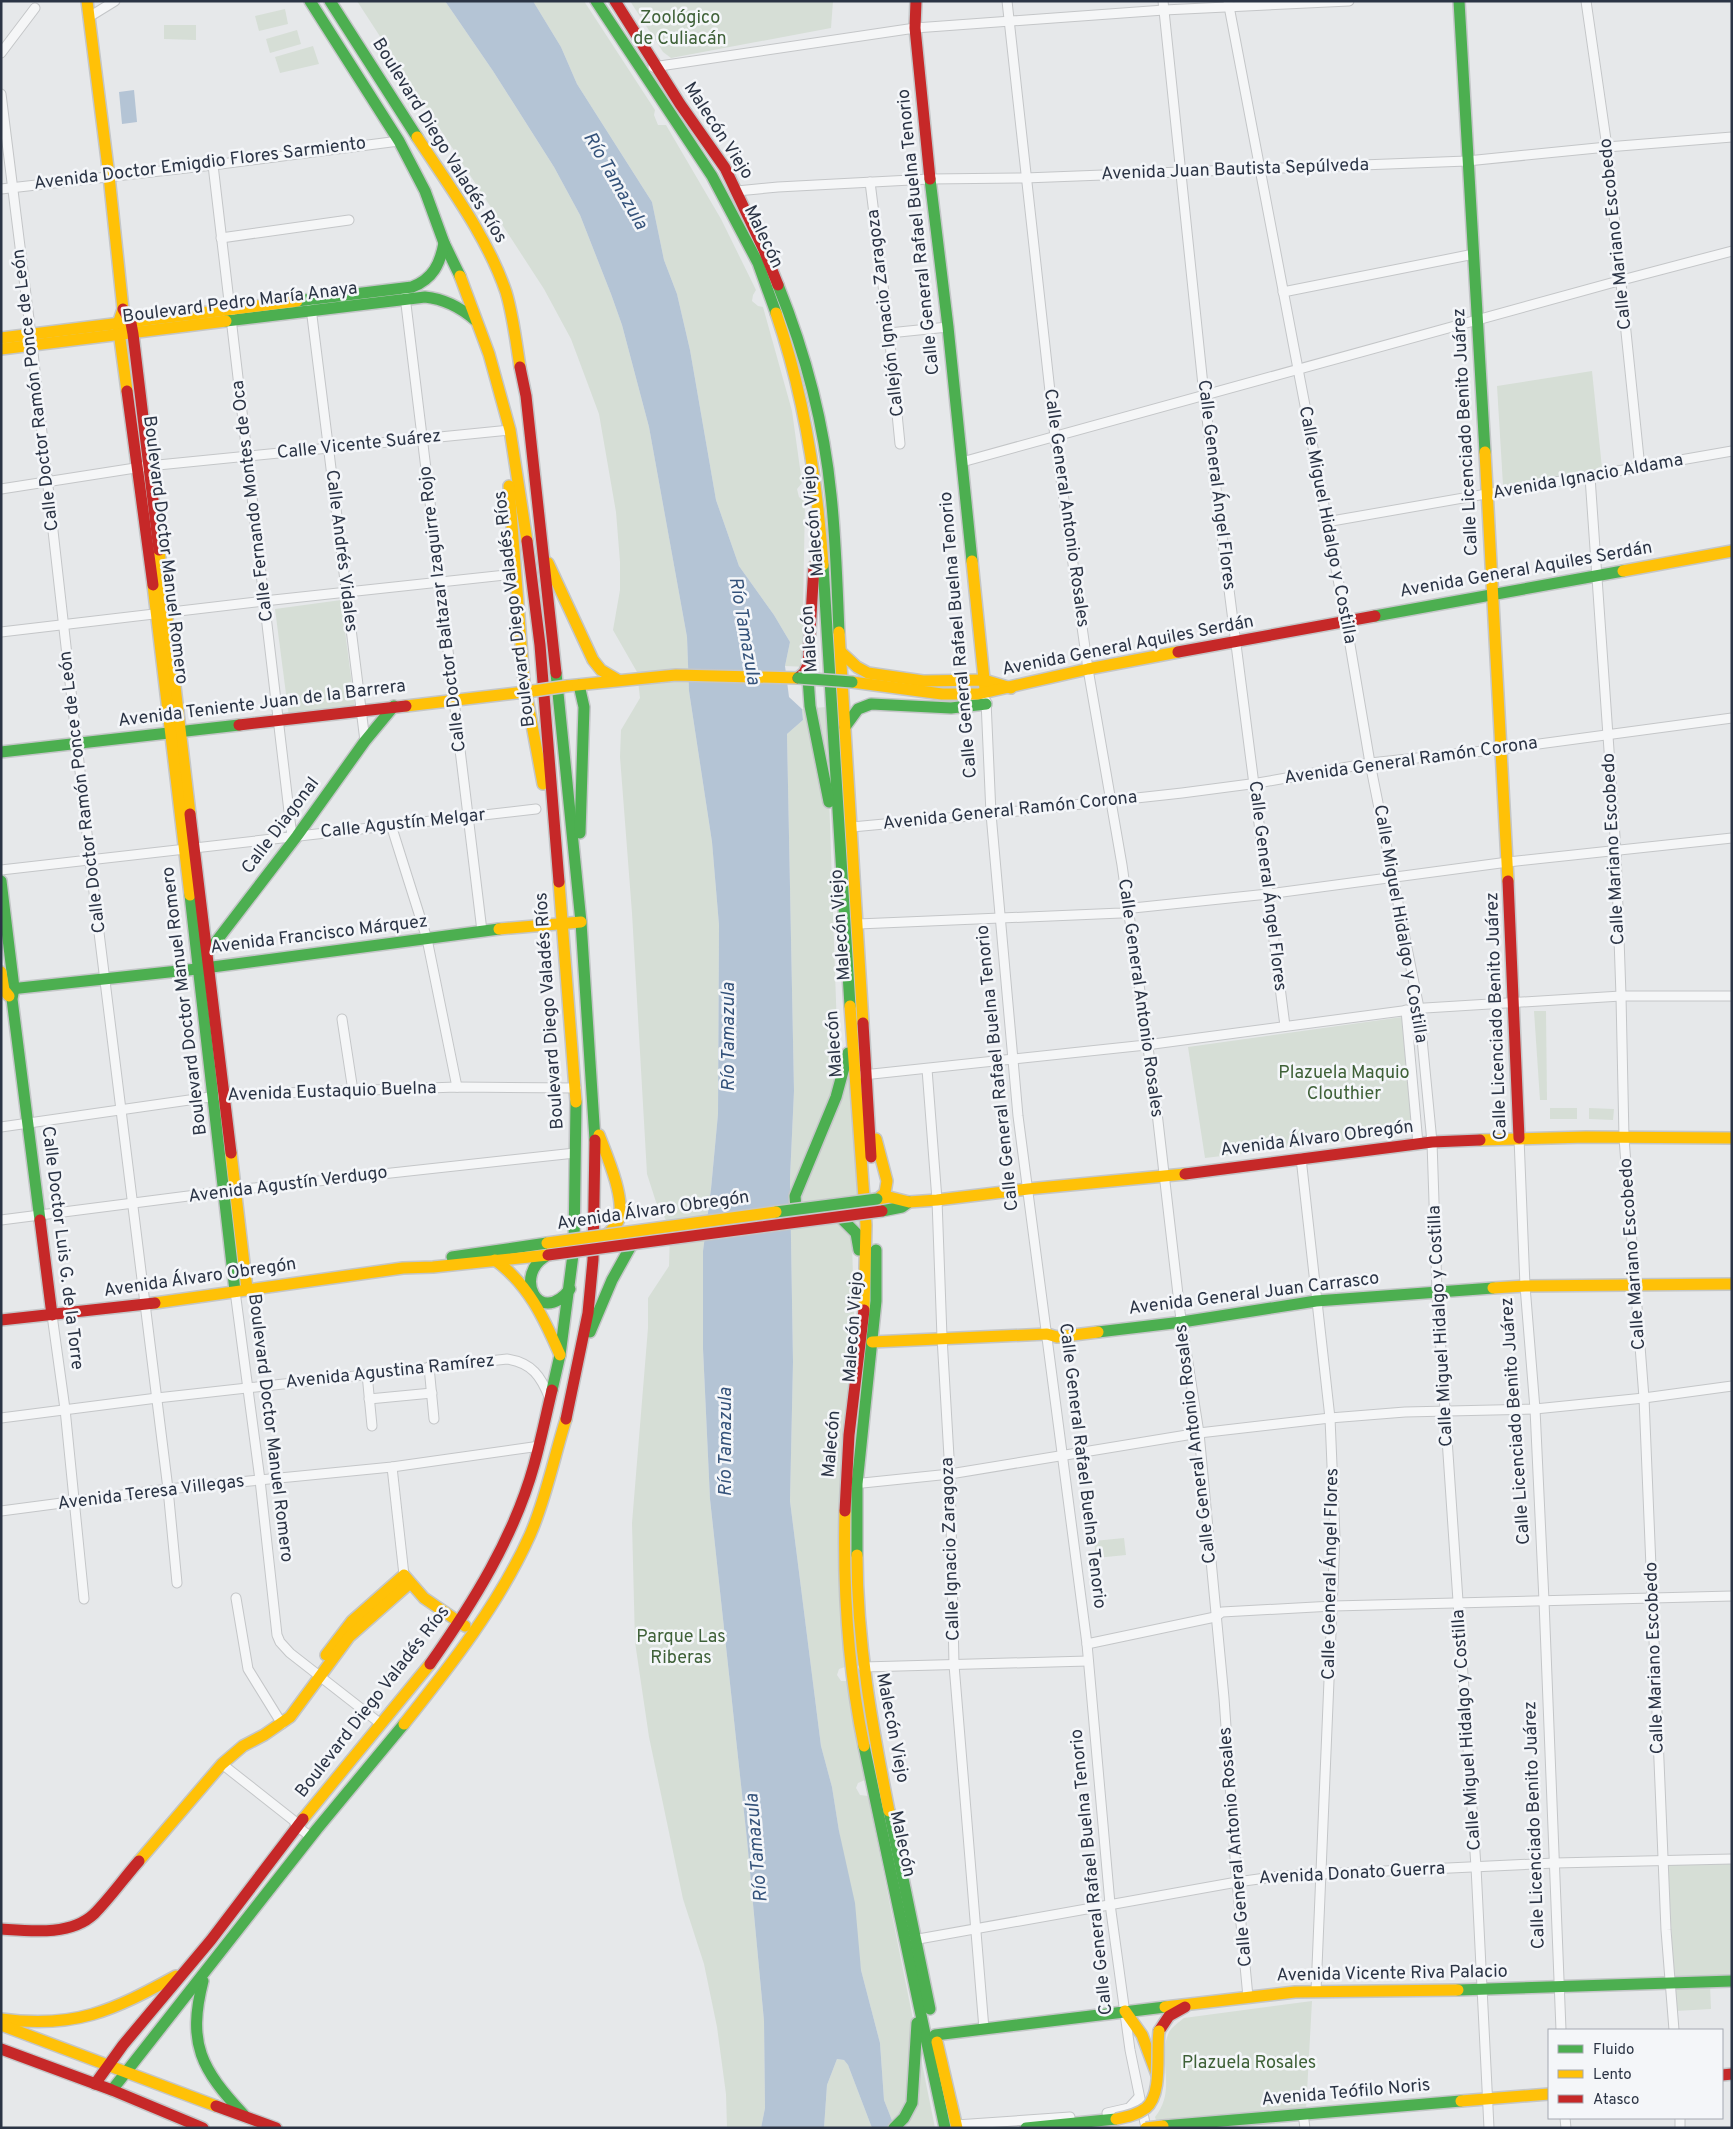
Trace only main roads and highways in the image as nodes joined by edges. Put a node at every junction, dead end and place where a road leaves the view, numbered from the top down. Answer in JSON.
{"nodes":[{"id":1,"x":87,"y":1,"type":"edge"},
{"id":2,"x":310,"y":1,"type":"edge"},
{"id":3,"x":330,"y":1,"type":"edge"},
{"id":4,"x":596,"y":1,"type":"edge"},
{"id":5,"x":615,"y":1,"type":"edge"},
{"id":6,"x":916,"y":1,"type":"edge"},
{"id":7,"x":1459,"y":1,"type":"edge"},
{"id":8,"x":712,"y":176,"type":"junction"},
{"id":9,"x":425,"y":191,"type":"junction"},
{"id":10,"x":737,"y":191,"type":"junction"},
{"id":11,"x":456,"y":198,"type":"junction"},
{"id":12,"x":444,"y":243,"type":"junction"},
{"id":13,"x":405,"y":294,"type":"junction"},
{"id":14,"x":123,"y":310,"type":"junction"},
{"id":15,"x":477,"y":321,"type":"junction"},
{"id":16,"x":132,"y":328,"type":"junction"},
{"id":17,"x":119,"y":330,"type":"junction"},
{"id":18,"x":1,"y":338,"type":"edge"},
{"id":19,"x":32,"y":340,"type":"junction"},
{"id":20,"x":1,"y":350,"type":"edge"},
{"id":21,"x":489,"y":354,"type":"junction"},
{"id":22,"x":524,"y":385,"type":"junction"},
{"id":23,"x":512,"y":443,"type":"junction"},
{"id":24,"x":142,"y":467,"type":"junction"},
{"id":25,"x":821,"y":527,"type":"junction"},
{"id":26,"x":1732,"y":550,"type":"edge"},
{"id":27,"x":543,"y":554,"type":"junction"},
{"id":28,"x":1492,"y":594,"type":"junction"},
{"id":29,"x":842,"y":653,"type":"junction"},
{"id":30,"x":803,"y":678,"type":"junction"},
{"id":31,"x":619,"y":680,"type":"junction"},
{"id":32,"x":984,"y":680,"type":"junction"},
{"id":33,"x":573,"y":686,"type":"junction"},
{"id":34,"x":1011,"y":688,"type":"junction"},
{"id":35,"x":529,"y":691,"type":"junction"},
{"id":36,"x":986,"y":698,"type":"junction"},
{"id":37,"x":394,"y":706,"type":"junction"},
{"id":38,"x":845,"y":727,"type":"junction"},
{"id":39,"x":176,"y":732,"type":"junction"},
{"id":40,"x":1,"y":752,"type":"edge"},
{"id":41,"x":840,"y":846,"type":"junction"},
{"id":42,"x":190,"y":849,"type":"junction"},
{"id":43,"x":576,"y":858,"type":"junction"},
{"id":44,"x":558,"y":868,"type":"junction"},
{"id":45,"x":1,"y":881,"type":"edge"},
{"id":46,"x":582,"y":922,"type":"junction"},
{"id":47,"x":561,"y":923,"type":"junction"},
{"id":48,"x":4,"y":932,"type":"edge"},
{"id":49,"x":207,"y":952,"type":"junction"},
{"id":50,"x":203,"y":968,"type":"junction"},
{"id":51,"x":1,"y":972,"type":"edge"},
{"id":52,"x":8,"y":992,"type":"edge"},
{"id":53,"x":852,"y":1036,"type":"junction"},
{"id":54,"x":861,"y":1075,"type":"junction"},
{"id":55,"x":869,"y":1115,"type":"junction"},
{"id":56,"x":595,"y":1124,"type":"junction"},
{"id":57,"x":1519,"y":1138,"type":"junction"},
{"id":58,"x":1732,"y":1138,"type":"edge"},
{"id":59,"x":229,"y":1191,"type":"junction"},
{"id":60,"x":878,"y":1198,"type":"junction"},
{"id":61,"x":909,"y":1202,"type":"junction"},
{"id":62,"x":796,"y":1210,"type":"junction"},
{"id":63,"x":840,"y":1216,"type":"junction"},
{"id":64,"x":607,"y":1235,"type":"junction"},
{"id":65,"x":632,"y":1244,"type":"junction"},
{"id":66,"x":547,"y":1249,"type":"junction"},
{"id":67,"x":495,"y":1260,"type":"junction"},
{"id":68,"x":403,"y":1268,"type":"junction"},
{"id":69,"x":1732,"y":1284,"type":"edge"},
{"id":70,"x":247,"y":1289,"type":"junction"},
{"id":71,"x":570,"y":1289,"type":"junction"},
{"id":72,"x":235,"y":1291,"type":"junction"},
{"id":73,"x":865,"y":1298,"type":"junction"},
{"id":74,"x":52,"y":1315,"type":"junction"},
{"id":75,"x":1,"y":1320,"type":"edge"},
{"id":76,"x":872,"y":1342,"type":"junction"},
{"id":77,"x":582,"y":1349,"type":"junction"},
{"id":78,"x":560,"y":1355,"type":"junction"},
{"id":79,"x":459,"y":1622,"type":"junction"},
{"id":80,"x":474,"y":1633,"type":"junction"},
{"id":81,"x":1,"y":1929,"type":"edge"},
{"id":82,"x":911,"y":1940,"type":"junction"},
{"id":83,"x":183,"y":1972,"type":"junction"},
{"id":84,"x":205,"y":1974,"type":"junction"},
{"id":85,"x":1732,"y":1981,"type":"edge"},
{"id":86,"x":917,"y":1997,"type":"junction"},
{"id":87,"x":1202,"y":2003,"type":"junction"},
{"id":88,"x":1125,"y":2011,"type":"junction"},
{"id":89,"x":1,"y":2020,"type":"edge"},
{"id":90,"x":1,"y":2026,"type":"edge"},
{"id":91,"x":935,"y":2035,"type":"junction"},
{"id":92,"x":1,"y":2049,"type":"edge"},
{"id":93,"x":107,"y":2066,"type":"junction"},
{"id":94,"x":125,"y":2073,"type":"junction"},
{"id":95,"x":1159,"y":2080,"type":"junction"},
{"id":96,"x":95,"y":2084,"type":"junction"},
{"id":97,"x":112,"y":2090,"type":"junction"},
{"id":98,"x":1548,"y":2094,"type":"edge"},
{"id":99,"x":248,"y":2119,"type":"junction"},
{"id":100,"x":953,"y":2127,"type":"edge"},
{"id":101,"x":203,"y":2128,"type":"edge"},
{"id":102,"x":276,"y":2128,"type":"edge"},
{"id":103,"x":894,"y":2128,"type":"edge"},
{"id":104,"x":1026,"y":2128,"type":"edge"},
{"id":105,"x":1146,"y":2128,"type":"edge"}],
"edges":[{"from":1,"to":14,"type":"main road","name":"Boulevard Doctor Manuel Romero"},
{"from":2,"to":9,"type":"main road","name":"Boulevard Diego Valadés Ríos"},
{"from":3,"to":11,"type":"main road","name":"Boulevard Diego Valadés Ríos"},
{"from":4,"to":8,"type":"main road","name":"Malecón"},
{"from":5,"to":10,"type":"main road","name":"Malecón Viejo"},
{"from":6,"to":32,"type":"main road","name":"Calle General Rafael Buelna Tenorio"},
{"from":7,"to":28,"type":"main road","name":"Calle Licenciado Benito Juárez"},
{"from":8,"to":10,"type":"main road"},
{"from":8,"to":25,"type":"main road","name":"Malecón"},
{"from":9,"to":11,"type":"main road"},
{"from":9,"to":12,"type":"main road","name":"Boulevard Diego Valadés Ríos"},
{"from":10,"to":29,"type":"main road","name":"Malecón Viejo"},
{"from":11,"to":22,"type":"main road","name":"Boulevard Diego Valadés Ríos"},
{"from":12,"to":13,"type":"main road","name":"Boulevard Pedro María Anaya"},
{"from":12,"to":15,"type":"main road","name":"Boulevard Diego Valadés Ríos"},
{"from":13,"to":15,"type":"main road","name":"Boulevard Pedro María Anaya"},
{"from":13,"to":16,"type":"main road","name":"Boulevard Pedro María Anaya"},
{"from":14,"to":16,"type":"main road","name":"Boulevard Doctor Manuel Romero"},
{"from":14,"to":17,"type":"main road","name":"Boulevard Doctor Manuel Romero"},
{"from":15,"to":21,"type":"main road","name":"Boulevard Diego Valadés Ríos"},
{"from":16,"to":17,"type":"main road","name":"Boulevard Pedro María Anaya"},
{"from":16,"to":24,"type":"main road","name":"Boulevard Doctor Manuel Romero"},
{"from":17,"to":19,"type":"main road","name":"Boulevard Pedro María Anaya"},
{"from":17,"to":24,"type":"main road","name":"Boulevard Doctor Manuel Romero"},
{"from":18,"to":19,"type":"main road","name":"Boulevard Pedro María Anaya"},
{"from":19,"to":20,"type":"main road","name":"Boulevard Pedro María Anaya"},
{"from":21,"to":22,"type":"main road"},
{"from":21,"to":23,"type":"main road","name":"Boulevard Diego Valadés Ríos"},
{"from":22,"to":27,"type":"main road","name":"Boulevard Diego Valadés Ríos"},
{"from":23,"to":35,"type":"main road"},
{"from":23,"to":44,"type":"main road","name":"Boulevard Diego Valadés Ríos"},
{"from":24,"to":39,"type":"main road","name":"Boulevard Doctor Manuel Romero"},
{"from":25,"to":30,"type":"main road"},
{"from":25,"to":41,"type":"main road","name":"Malecón"},
{"from":26,"to":28,"type":"main road","name":"Avenida General Aquiles Serdán"},
{"from":27,"to":31,"type":"main road"},
{"from":27,"to":43,"type":"main road","name":"Boulevard Diego Valadés Ríos"},
{"from":28,"to":34,"type":"main road","name":"Avenida General Aquiles Serdán"},
{"from":28,"to":57,"type":"main road","name":"Calle Licenciado Benito Juárez"},
{"from":29,"to":32,"type":"main road"},
{"from":29,"to":38,"type":"main road","name":"Malecón Viejo"},
{"from":30,"to":31,"type":"main road","name":"Avenida General Aquiles Serdán"},
{"from":30,"to":36,"type":"main road","name":"Avenida General Aquiles Serdán","bridge":true},
{"from":30,"to":41,"type":"main road"},
{"from":31,"to":33,"type":"main road","name":"Avenida General Aquiles Serdán"},
{"from":32,"to":34,"type":"main road"},
{"from":32,"to":36,"type":"main road","name":"Calle General Rafael Buelna Tenorio"},
{"from":33,"to":35,"type":"main road","name":"Avenida General Aquiles Serdán","bridge":true},
{"from":33,"to":43,"type":"main road"},
{"from":34,"to":36,"type":"main road","name":"Avenida General Aquiles Serdán"},
{"from":35,"to":37,"type":"main road","name":"Avenida Teniente Juan de la Barrera"},
{"from":35,"to":44,"type":"main road"},
{"from":36,"to":38,"type":"main road"},
{"from":37,"to":39,"type":"main road","name":"Avenida Teniente Juan de la Barrera"},
{"from":37,"to":49,"type":"main road","name":"Calle Diagonal"},
{"from":38,"to":54,"type":"main road","name":"Malecón Viejo"},
{"from":39,"to":40,"type":"main road","name":"Avenida Teniente Juan de la Barrera"},
{"from":39,"to":42,"type":"main road","name":"Boulevard Doctor Manuel Romero"},
{"from":41,"to":53,"type":"main road","name":"Malecón"},
{"from":42,"to":49,"type":"main road","name":"Boulevard Doctor Manuel Romero"},
{"from":42,"to":50,"type":"main road","name":"Boulevard Doctor Manuel Romero"},
{"from":43,"to":46,"type":"main road","name":"Boulevard Diego Valadés Ríos"},
{"from":44,"to":47,"type":"main road","name":"Boulevard Diego Valadés Ríos"},
{"from":45,"to":48,"type":"main road","name":"Calle Doctor Luis G. de la Torre"},
{"from":46,"to":47,"type":"main road","name":"Avenida Francisco Márquez"},
{"from":46,"to":56,"type":"main road","name":"Boulevard Diego Valadés Ríos"},
{"from":47,"to":50,"type":"main road","name":"Avenida Francisco Márquez"},
{"from":47,"to":71,"type":"main road","name":"Boulevard Diego Valadés Ríos"},
{"from":48,"to":52,"type":"main road","name":"Calle Doctor Luis G. de la Torre"},
{"from":49,"to":50,"type":"main road","name":"Boulevard Doctor Manuel Romero"},
{"from":50,"to":52,"type":"main road","name":"Avenida Francisco Márquez"},
{"from":50,"to":59,"type":"main road","name":"Boulevard Doctor Manuel Romero"},
{"from":51,"to":52,"type":"main road","name":"Calle Doctor Luis G. de la Torre"},
{"from":52,"to":74,"type":"main road","name":"Calle Doctor Luis G. de la Torre"},
{"from":53,"to":54,"type":"main road","name":"Malecón"},
{"from":53,"to":62,"type":"main road"},
{"from":54,"to":55,"type":"main road","name":"Malecón Viejo"},
{"from":54,"to":73,"type":"main road","name":"Malecón"},
{"from":55,"to":60,"type":"main road"},
{"from":55,"to":76,"type":"main road","name":"Malecón Viejo"},
{"from":56,"to":64,"type":"main road"},
{"from":56,"to":77,"type":"main road","name":"Boulevard Diego Valadés Ríos"},
{"from":57,"to":58,"type":"main road","name":"Avenida Álvaro Obregón"},
{"from":57,"to":61,"type":"main road","name":"Avenida Álvaro Obregón"},
{"from":59,"to":70,"type":"main road","name":"Boulevard Doctor Manuel Romero"},
{"from":59,"to":72,"type":"main road","name":"Boulevard Doctor Manuel Romero"},
{"from":60,"to":61,"type":"main road","name":"Avenida Álvaro Obregón"},
{"from":60,"to":62,"type":"main road","name":"Avenida Álvaro Obregón","bridge":true},
{"from":61,"to":63,"type":"main road","name":"Avenida Álvaro Obregón","bridge":true},
{"from":62,"to":64,"type":"main road","name":"Avenida Álvaro Obregón","bridge":true},
{"from":63,"to":65,"type":"main road","name":"Avenida Álvaro Obregón","bridge":true},
{"from":63,"to":73,"type":"main road"},
{"from":64,"to":66,"type":"main road","name":"Avenida Álvaro Obregón","bridge":true},
{"from":65,"to":66,"type":"main road","name":"Avenida Álvaro Obregón","bridge":true},
{"from":65,"to":77,"type":"main road"},
{"from":66,"to":67,"type":"main road","name":"Avenida Álvaro Obregón"},
{"from":66,"to":68,"type":"main road","name":"Avenida Álvaro Obregón"},
{"from":66,"to":71,"type":"main road"},
{"from":67,"to":68,"type":"main road","name":"Avenida Álvaro Obregón"},
{"from":67,"to":78,"type":"main road"},
{"from":68,"to":70,"type":"main road","name":"Avenida Álvaro Obregón"},
{"from":69,"to":76,"type":"main road","name":"Avenida General Juan Carrasco"},
{"from":70,"to":72,"type":"main road","name":"Avenida Álvaro Obregón"},
{"from":71,"to":78,"type":"main road","name":"Boulevard Diego Valadés Ríos"},
{"from":72,"to":74,"type":"main road","name":"Avenida Álvaro Obregón"},
{"from":73,"to":82,"type":"main road","name":"Malecón"},
{"from":74,"to":75,"type":"main road","name":"Avenida Álvaro Obregón"},
{"from":76,"to":82,"type":"main road","name":"Malecón Viejo"},
{"from":77,"to":80,"type":"main road","name":"Boulevard Diego Valadés Ríos"},
{"from":78,"to":79,"type":"main road","name":"Boulevard Diego Valadés Ríos"},
{"from":79,"to":80,"type":"main road"},
{"from":79,"to":81,"type":"main road"},
{"from":79,"to":83,"type":"main road","name":"Boulevard Diego Valadés Ríos"},
{"from":80,"to":84,"type":"main road","name":"Boulevard Diego Valadés Ríos"},
{"from":82,"to":86,"type":"main road","name":"Malecón"},
{"from":82,"to":91,"type":"main road","name":"Malecón Viejo"},
{"from":83,"to":89,"type":"main road"},
{"from":83,"to":93,"type":"main road","name":"Boulevard Diego Valadés Ríos"},
{"from":84,"to":94,"type":"main road","name":"Boulevard Diego Valadés Ríos"},
{"from":84,"to":99,"type":"main road"},
{"from":85,"to":87,"type":"main road","name":"Avenida Vicente Riva Palacio"},
{"from":86,"to":100,"type":"main road","name":"Malecón"},
{"from":86,"to":103,"type":"main road"},
{"from":87,"to":88,"type":"main road","name":"Avenida Vicente Riva Palacio"},
{"from":87,"to":95,"type":"main road","bridge":true},
{"from":88,"to":91,"type":"main road","name":"Avenida Vicente Riva Palacio"},
{"from":88,"to":95,"type":"main road","bridge":true},
{"from":90,"to":93,"type":"main road"},
{"from":91,"to":100,"type":"main road","name":"Malecón Viejo"},
{"from":92,"to":96,"type":"main road"},
{"from":93,"to":94,"type":"main road"},
{"from":93,"to":96,"type":"main road","name":"Boulevard Diego Valadés Ríos"},
{"from":94,"to":97,"type":"main road","name":"Boulevard Diego Valadés Ríos"},
{"from":94,"to":99,"type":"main road"},
{"from":95,"to":104,"type":"main road","bridge":true},
{"from":96,"to":97,"type":"main road"},
{"from":97,"to":101,"type":"main road"},
{"from":98,"to":105,"type":"main road","name":"Avenida Teófilo Noris","bridge":true},
{"from":99,"to":102,"type":"main road"}]}
